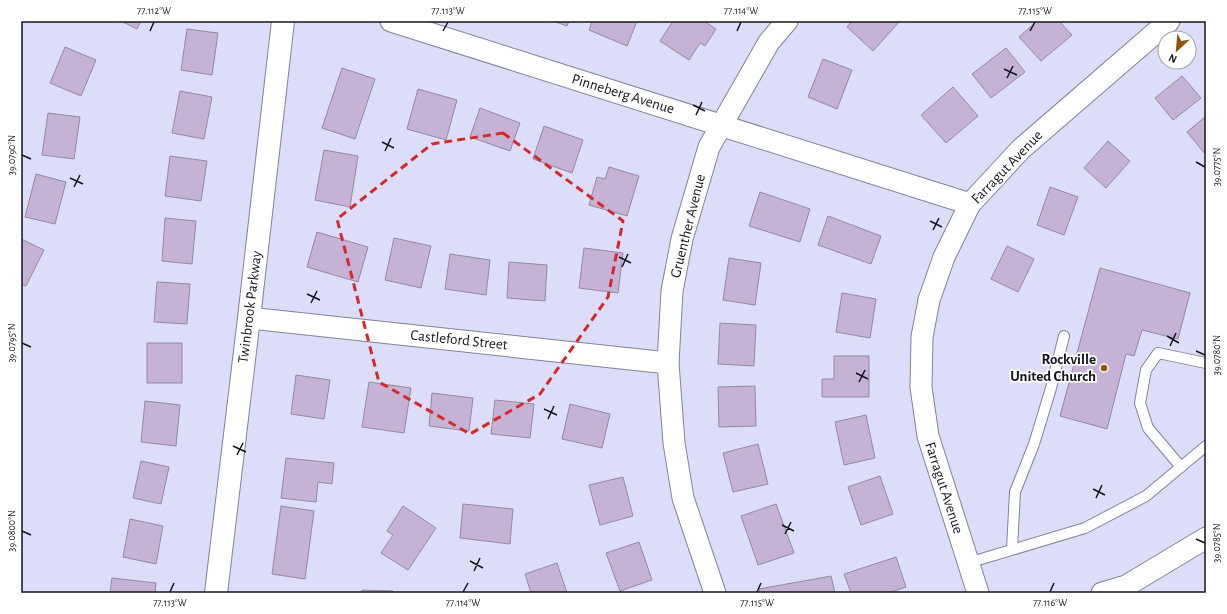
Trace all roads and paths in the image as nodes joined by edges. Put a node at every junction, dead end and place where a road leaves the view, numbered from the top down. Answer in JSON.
{"nodes":[{"id":1,"x":283,"y":21,"type":"edge"},
{"id":2,"x":390,"y":21,"type":"edge"},
{"id":3,"x":787,"y":21,"type":"edge"},
{"id":4,"x":1169,"y":21,"type":"edge"},
{"id":5,"x":722,"y":125,"type":"junction"},
{"id":6,"x":970,"y":204,"type":"junction"},
{"id":7,"x":249,"y":318,"type":"junction"},
{"id":8,"x":1064,"y":336,"type":"dead end"},
{"id":9,"x":668,"y":363,"type":"junction"},
{"id":10,"x":1206,"y":363,"type":"edge"},
{"id":11,"x":1206,"y":446,"type":"edge"},
{"id":12,"x":1181,"y":466,"type":"junction"},
{"id":13,"x":1206,"y":538,"type":"edge"},
{"id":14,"x":1012,"y":549,"type":"junction"},
{"id":15,"x":968,"y":563,"type":"junction"},
{"id":16,"x":216,"y":593,"type":"edge"},
{"id":17,"x":715,"y":593,"type":"edge"},
{"id":18,"x":978,"y":593,"type":"edge"},
{"id":19,"x":1102,"y":593,"type":"edge"}],
"edges":[{"from":1,"to":7,"type":"street","name":"Twinbrook Parkway"},
{"from":2,"to":5,"type":"street","name":"Pinneberg Avenue"},
{"from":3,"to":5,"type":"street","name":"Gruenther Avenue"},
{"from":4,"to":6,"type":"street","name":"Farragut Avenue"},
{"from":5,"to":6,"type":"street","name":"Pinneberg Avenue"},
{"from":5,"to":9,"type":"street","name":"Gruenther Avenue"},
{"from":6,"to":15,"type":"street","name":"Farragut Avenue"},
{"from":7,"to":9,"type":"street","name":"Castleford Street"},
{"from":7,"to":16,"type":"street","name":"Twinbrook Parkway"},
{"from":8,"to":14,"type":"lane"},
{"from":9,"to":17,"type":"street","name":"Gruenther Avenue"},
{"from":10,"to":12,"type":"lane"},
{"from":11,"to":12,"type":"lane"},
{"from":12,"to":14,"type":"lane"},
{"from":13,"to":19,"type":"street"},
{"from":14,"to":15,"type":"lane"},
{"from":15,"to":18,"type":"street","name":"Farragut Avenue"}]}
